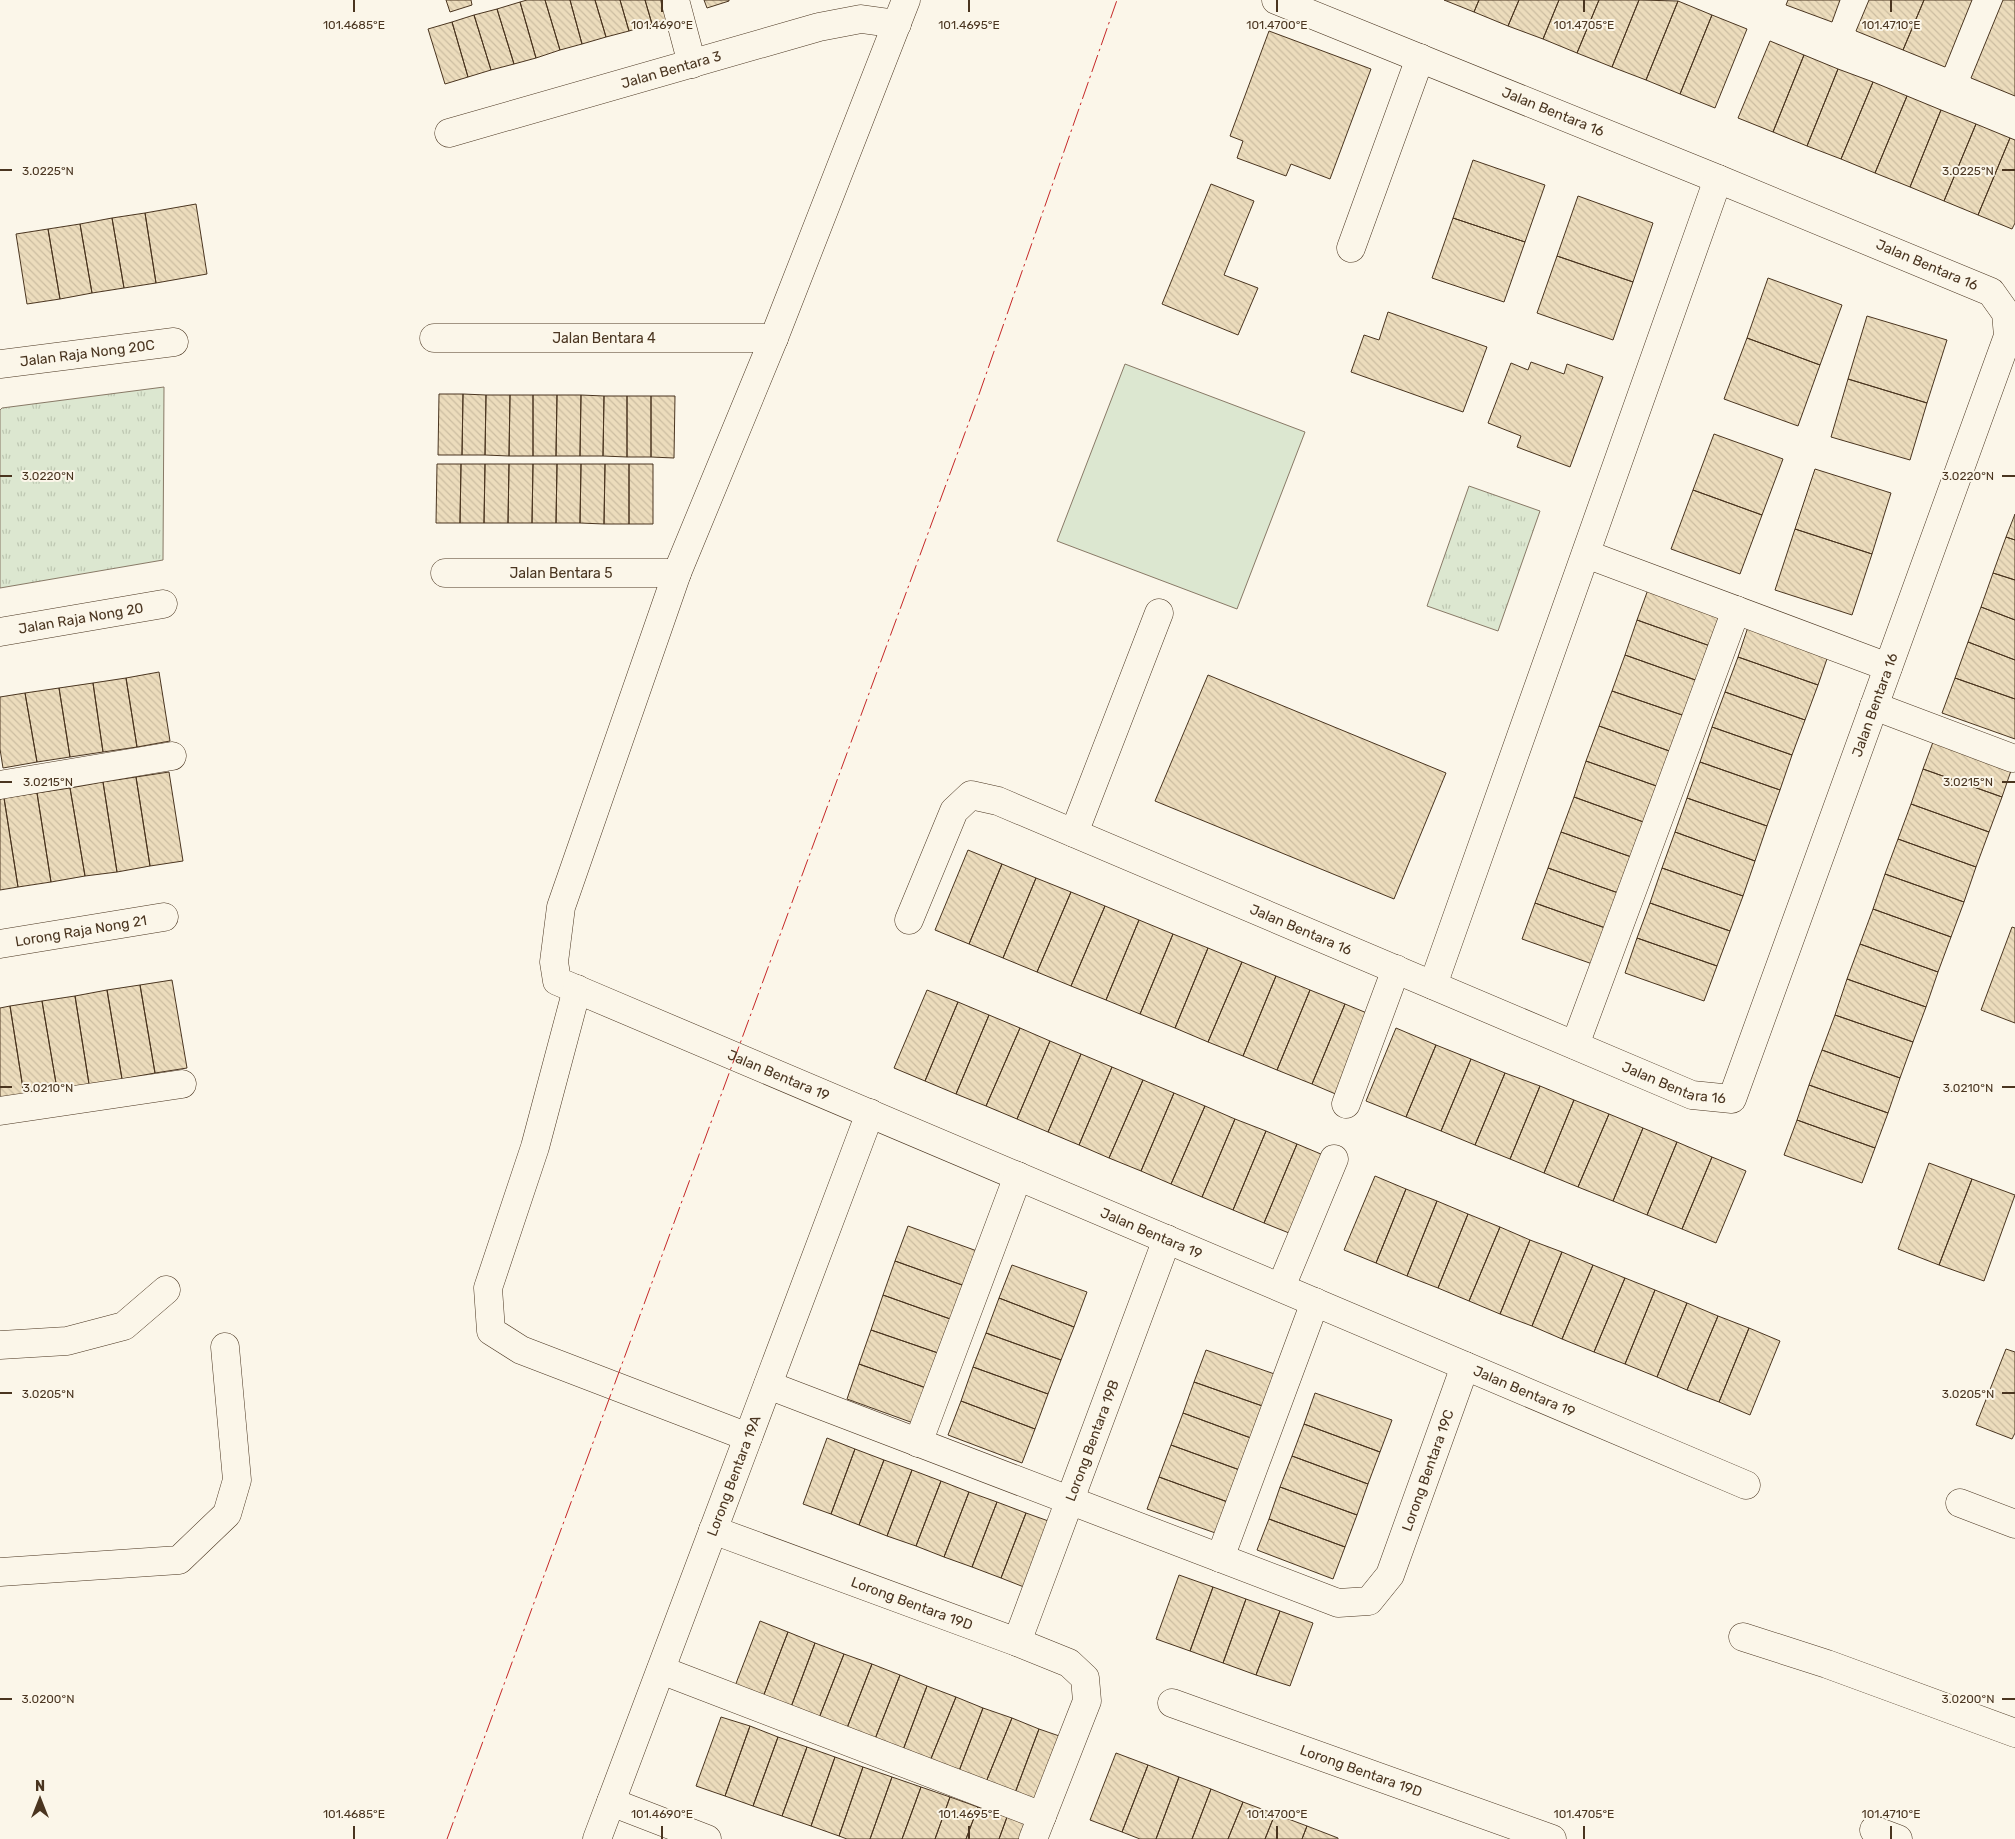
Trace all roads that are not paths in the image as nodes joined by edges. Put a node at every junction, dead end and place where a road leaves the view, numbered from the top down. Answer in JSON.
{"nodes":[{"id":1,"x":675,"y":0,"type":"edge"},
{"id":2,"x":1276,"y":0,"type":"edge"},
{"id":3,"x":901,"y":12,"type":"edge"},
{"id":4,"x":1420,"y":58,"type":"junction"},
{"id":5,"x":692,"y":64,"type":"junction"},
{"id":6,"x":449,"y":134,"type":"dead end"},
{"id":7,"x":1718,"y":179,"type":"junction"},
{"id":8,"x":1351,"y":248,"type":"dead end"},
{"id":9,"x":434,"y":338,"type":"dead end"},
{"id":10,"x":774,"y":338,"type":"junction"},
{"id":11,"x":174,"y":342,"type":"dead end"},
{"id":12,"x":0,"y":364,"type":"edge"},
{"id":13,"x":1586,"y":554,"type":"junction"},
{"id":14,"x":445,"y":573,"type":"dead end"},
{"id":15,"x":677,"y":573,"type":"junction"},
{"id":16,"x":163,"y":604,"type":"dead end"},
{"id":17,"x":1736,"y":610,"type":"junction"},
{"id":18,"x":1158,"y":613,"type":"dead end"},
{"id":19,"x":0,"y":632,"type":"edge"},
{"id":20,"x":1888,"y":667,"type":"junction"},
{"id":21,"x":1874,"y":706,"type":"junction"},
{"id":22,"x":172,"y":756,"type":"dead end"},
{"id":23,"x":2012,"y":758,"type":"dead end"},
{"id":24,"x":0,"y":785,"type":"edge"},
{"id":25,"x":1074,"y":833,"type":"junction"},
{"id":26,"x":164,"y":917,"type":"dead end"},
{"id":27,"x":909,"y":920,"type":"dead end"},
{"id":28,"x":0,"y":944,"type":"edge"},
{"id":29,"x":1396,"y":969,"type":"junction"},
{"id":30,"x":567,"y":985,"type":"junction"},
{"id":31,"x":1433,"y":985,"type":"junction"},
{"id":32,"x":1575,"y":1045,"type":"junction"},
{"id":33,"x":182,"y":1084,"type":"dead end"},
{"id":34,"x":1346,"y":1104,"type":"dead end"},
{"id":35,"x":0,"y":1111,"type":"edge"},
{"id":36,"x":870,"y":1113,"type":"junction"},
{"id":37,"x":1334,"y":1159,"type":"dead end"},
{"id":38,"x":1018,"y":1176,"type":"junction"},
{"id":39,"x":1166,"y":1239,"type":"junction"},
{"id":40,"x":1281,"y":1287,"type":"junction"},
{"id":41,"x":166,"y":1290,"type":"dead end"},
{"id":42,"x":1315,"y":1302,"type":"junction"},
{"id":43,"x":0,"y":1345,"type":"edge"},
{"id":44,"x":225,"y":1347,"type":"dead end"},
{"id":45,"x":1465,"y":1366,"type":"junction"},
{"id":46,"x":768,"y":1385,"type":"junction"},
{"id":47,"x":748,"y":1437,"type":"junction"},
{"id":48,"x":918,"y":1443,"type":"junction"},
{"id":49,"x":1746,"y":1485,"type":"dead end"},
{"id":50,"x":1069,"y":1501,"type":"junction"},
{"id":51,"x":1960,"y":1503,"type":"dead end"},
{"id":52,"x":2015,"y":1524,"type":"edge"},
{"id":53,"x":713,"y":1530,"type":"junction"},
{"id":54,"x":1220,"y":1558,"type":"junction"},
{"id":55,"x":0,"y":1572,"type":"edge"},
{"id":56,"x":1743,"y":1637,"type":"dead end"},
{"id":57,"x":1017,"y":1642,"type":"junction"},
{"id":58,"x":661,"y":1670,"type":"junction"},
{"id":59,"x":1172,"y":1703,"type":"dead end"},
{"id":60,"x":2015,"y":1733,"type":"edge"},
{"id":61,"x":611,"y":1802,"type":"junction"},
{"id":62,"x":1038,"y":1828,"type":"edge"},
{"id":63,"x":597,"y":1839,"type":"edge"},
{"id":64,"x":707,"y":1839,"type":"edge"},
{"id":65,"x":1552,"y":1839,"type":"edge"}],
"edges":[{"from":1,"to":5,"type":"street"},
{"from":2,"to":4,"type":"street","name":"Jalan Bentara 16"},
{"from":3,"to":5,"type":"street","name":"Jalan Bentara 3"},
{"from":3,"to":10,"type":"street"},
{"from":4,"to":7,"type":"street","name":"Jalan Bentara 16"},
{"from":4,"to":8,"type":"street"},
{"from":5,"to":6,"type":"street","name":"Jalan Bentara 3"},
{"from":7,"to":13,"type":"street"},
{"from":7,"to":20,"type":"street","name":"Jalan Bentara 16"},
{"from":9,"to":10,"type":"street","name":"Jalan Bentara 4"},
{"from":10,"to":15,"type":"street"},
{"from":11,"to":12,"type":"street","name":"Jalan Raja Nong 20C"},
{"from":13,"to":17,"type":"street"},
{"from":13,"to":31,"type":"street"},
{"from":14,"to":15,"type":"street","name":"Jalan Bentara 5"},
{"from":15,"to":30,"type":"street"},
{"from":16,"to":19,"type":"street","name":"Jalan Raja Nong 20"},
{"from":17,"to":20,"type":"street"},
{"from":17,"to":32,"type":"street"},
{"from":18,"to":25,"type":"street"},
{"from":20,"to":21,"type":"street","name":"Jalan Bentara 16"},
{"from":21,"to":23,"type":"street"},
{"from":21,"to":32,"type":"street","name":"Jalan Bentara 16"},
{"from":22,"to":24,"type":"street"},
{"from":25,"to":27,"type":"street","name":"Jalan Bentara 16"},
{"from":25,"to":29,"type":"street","name":"Jalan Bentara 16"},
{"from":26,"to":28,"type":"street","name":"Lorong Raja Nong 21"},
{"from":29,"to":31,"type":"street","name":"Jalan Bentara 16"},
{"from":29,"to":34,"type":"street"},
{"from":30,"to":36,"type":"street","name":"Jalan Bentara 19"},
{"from":30,"to":47,"type":"street"},
{"from":31,"to":32,"type":"street","name":"Jalan Bentara 16"},
{"from":33,"to":35,"type":"street"},
{"from":36,"to":38,"type":"street","name":"Jalan Bentara 19"},
{"from":36,"to":46,"type":"street","name":"Lorong Bentara 19A"},
{"from":37,"to":40,"type":"street"},
{"from":38,"to":39,"type":"street","name":"Jalan Bentara 19"},
{"from":38,"to":48,"type":"street"},
{"from":39,"to":40,"type":"street","name":"Jalan Bentara 19"},
{"from":39,"to":50,"type":"street","name":"Lorong Bentara 19B"},
{"from":40,"to":42,"type":"street","name":"Jalan Bentara 19"},
{"from":41,"to":43,"type":"street"},
{"from":42,"to":45,"type":"street","name":"Jalan Bentara 19"},
{"from":42,"to":54,"type":"street"},
{"from":44,"to":55,"type":"street"},
{"from":45,"to":49,"type":"street","name":"Jalan Bentara 19"},
{"from":45,"to":54,"type":"street","name":"Lorong Bentara 19C"},
{"from":46,"to":47,"type":"street","name":"Lorong Bentara 19A"},
{"from":46,"to":48,"type":"street","name":"Lorong Bentara 19C"},
{"from":47,"to":53,"type":"street","name":"Lorong Bentara 19A"},
{"from":48,"to":50,"type":"street","name":"Lorong Bentara 19C"},
{"from":50,"to":54,"type":"street","name":"Lorong Bentara 19C"},
{"from":50,"to":57,"type":"street","name":"Lorong Bentara 19B"},
{"from":51,"to":52,"type":"street"},
{"from":53,"to":57,"type":"street","name":"Lorong Bentara 19D"},
{"from":53,"to":58,"type":"street","name":"Lorong Bentara 19A"},
{"from":56,"to":60,"type":"street"},
{"from":57,"to":62,"type":"street","name":"Lorong Bentara 19D"},
{"from":58,"to":61,"type":"street","name":"Lorong Bentara 19A"},
{"from":58,"to":62,"type":"street"},
{"from":59,"to":65,"type":"street","name":"Lorong Bentara 19D"},
{"from":61,"to":63,"type":"street","name":"Lorong Bentara 19A"},
{"from":61,"to":64,"type":"street"}]}
